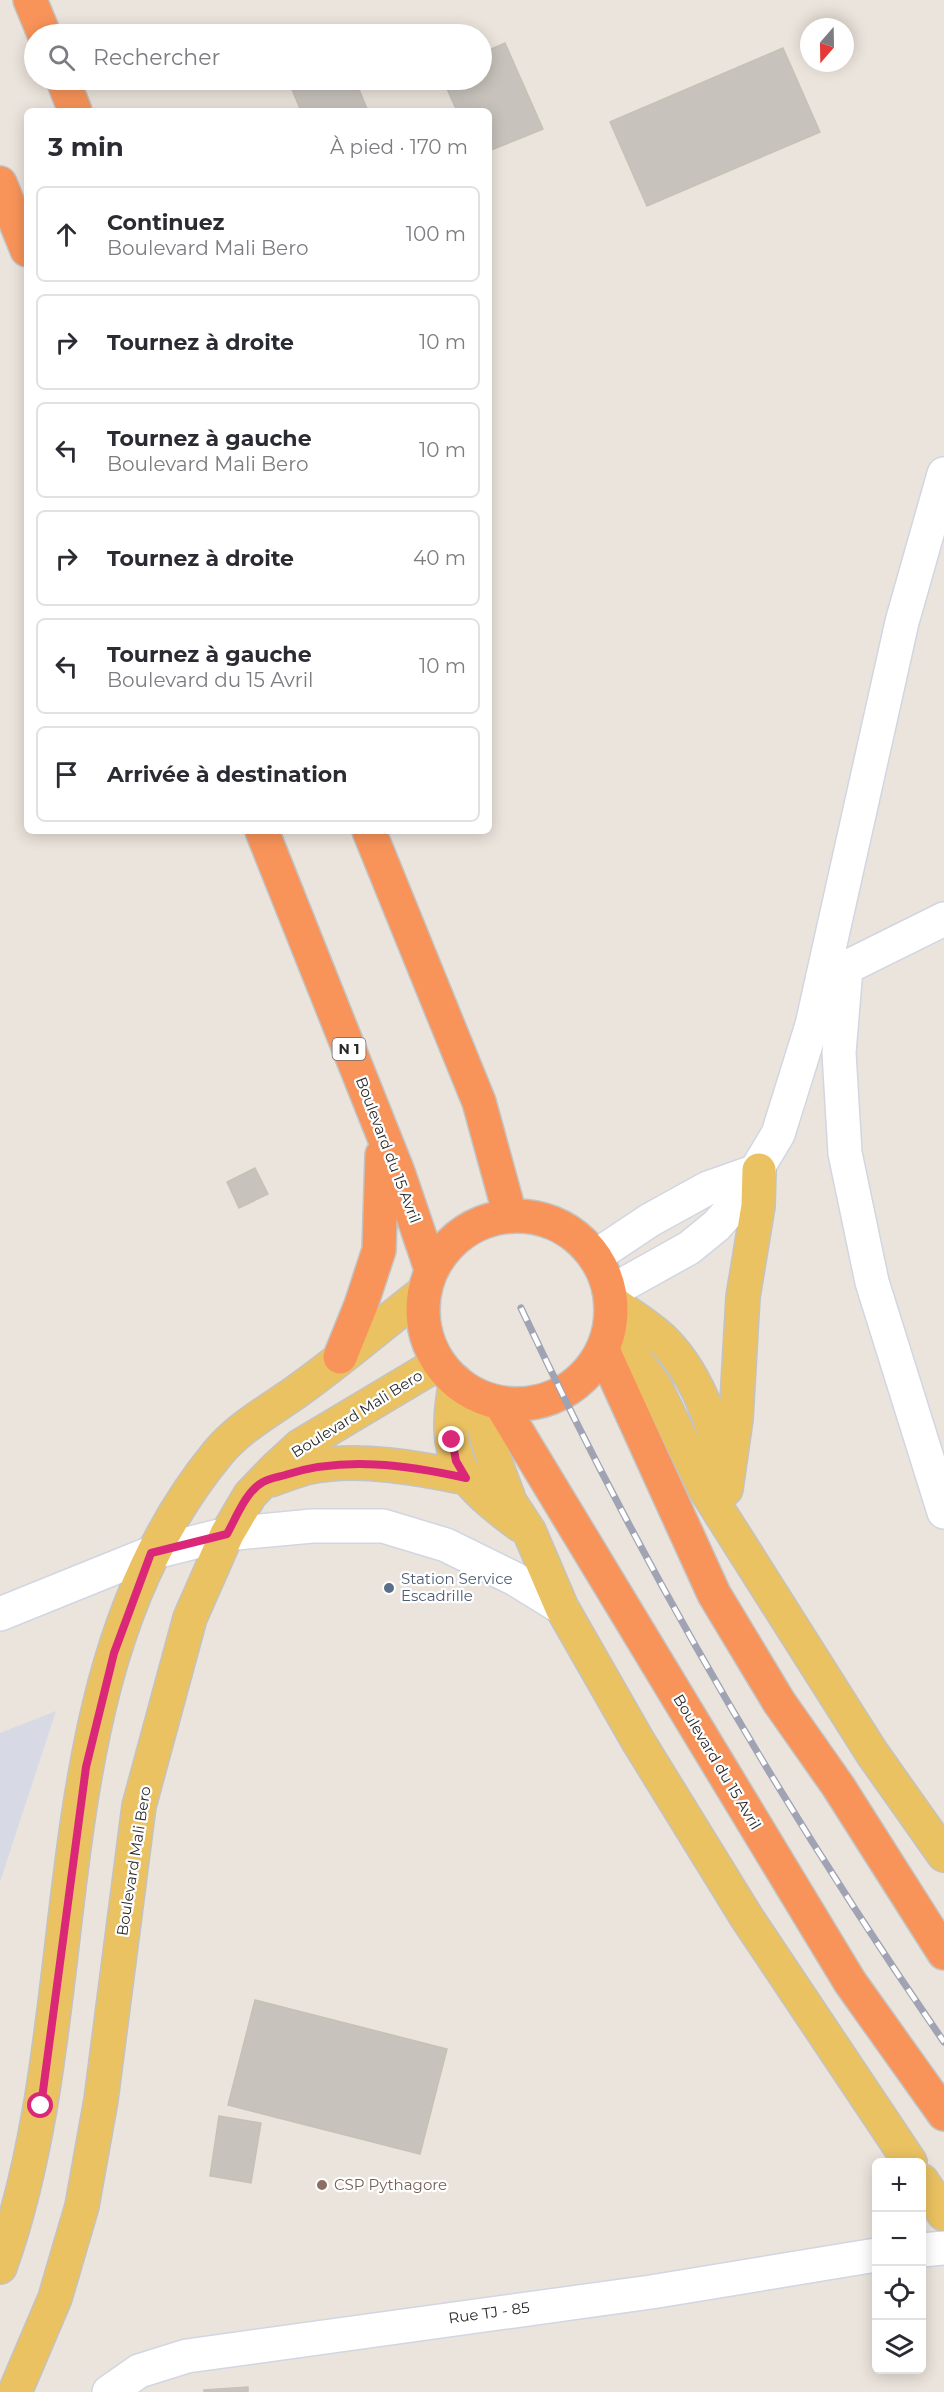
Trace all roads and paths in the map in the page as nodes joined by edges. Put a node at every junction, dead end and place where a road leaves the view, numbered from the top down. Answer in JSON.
{"nodes":[{"id":1,"x":30,"y":0,"type":"edge"},
{"id":2,"x":40,"y":24,"type":"edge"},
{"id":3,"x":67,"y":90,"type":"edge"},
{"id":4,"x":74,"y":108,"type":"edge"},
{"id":5,"x":0,"y":183,"type":"edge"},
{"id":6,"x":24,"y":243,"type":"edge"},
{"id":7,"x":944,"y":474,"type":"edge"},
{"id":8,"x":263,"y":834,"type":"edge"},
{"id":9,"x":370,"y":834,"type":"edge"},
{"id":10,"x":944,"y":919,"type":"edge"},
{"id":11,"x":833,"y":974,"type":"junction"},
{"id":12,"x":382,"y":1138,"type":"junction"},
{"id":13,"x":759,"y":1170,"type":"junction"},
{"id":14,"x":510,"y":1215,"type":"junction"},
{"id":15,"x":596,"y":1256,"type":"junction"},
{"id":16,"x":428,"y":1280,"type":"junction"},
{"id":17,"x":609,"y":1318,"type":"junction"},
{"id":18,"x":340,"y":1357,"type":"junction"},
{"id":19,"x":468,"y":1385,"type":"junction"},
{"id":20,"x":466,"y":1478,"type":"junction"},
{"id":21,"x":262,"y":1482,"type":"junction"},
{"id":22,"x":726,"y":1489,"type":"junction"},
{"id":23,"x":943,"y":1509,"type":"edge"},
{"id":24,"x":727,"y":1525,"type":"junction"},
{"id":25,"x":529,"y":1531,"type":"junction"},
{"id":26,"x":227,"y":1534,"type":"junction"},
{"id":27,"x":151,"y":1553,"type":"junction"},
{"id":28,"x":562,"y":1608,"type":"junction"},
{"id":29,"x":0,"y":1614,"type":"edge"},
{"id":30,"x":944,"y":1855,"type":"edge"},
{"id":31,"x":944,"y":1953,"type":"edge"},
{"id":32,"x":944,"y":2114,"type":"edge"},
{"id":33,"x":907,"y":2158,"type":"edge"},
{"id":34,"x":926,"y":2188,"type":"edge"},
{"id":35,"x":944,"y":2214,"type":"edge"},
{"id":36,"x":944,"y":2248,"type":"edge"},
{"id":37,"x":926,"y":2250,"type":"edge"},
{"id":38,"x":872,"y":2256,"type":"edge"},
{"id":39,"x":0,"y":2267,"type":"edge"},
{"id":40,"x":15,"y":2392,"type":"edge"},
{"id":41,"x":109,"y":2392,"type":"edge"}],
"edges":[{"from":1,"to":2,"type":"highway"},
{"from":3,"to":4,"type":"highway"},
{"from":5,"to":6,"type":"highway"},
{"from":7,"to":11,"type":"street"},
{"from":8,"to":12,"type":"highway","name":"Boulevard du 15 Avril","number":"N 1"},
{"from":9,"to":14,"type":"highway"},
{"from":10,"to":11,"type":"street"},
{"from":11,"to":13,"type":"street"},
{"from":11,"to":23,"type":"street"},
{"from":12,"to":16,"type":"highway","name":"Boulevard du 15 Avril","number":"N 1"},
{"from":12,"to":18,"type":"highway"},
{"from":13,"to":15,"type":"street"},
{"from":13,"to":17,"type":"street"},
{"from":13,"to":22,"type":"main road"},
{"from":14,"to":15,"type":"highway"},
{"from":14,"to":16,"type":"highway"},
{"from":15,"to":17,"type":"highway"},
{"from":16,"to":18,"type":"main road"},
{"from":16,"to":19,"type":"highway"},
{"from":17,"to":19,"type":"highway"},
{"from":17,"to":22,"type":"main road"},
{"from":17,"to":24,"type":"main road"},
{"from":17,"to":31,"type":"highway"},
{"from":18,"to":27,"type":"main road"},
{"from":19,"to":20,"type":"main road"},
{"from":19,"to":21,"type":"main road","name":"Boulevard Mali Bero"},
{"from":19,"to":25,"type":"main road"},
{"from":19,"to":32,"type":"highway","name":"Boulevard du 15 Avril"},
{"from":20,"to":21,"type":"main road"},
{"from":20,"to":25,"type":"main road"},
{"from":21,"to":26,"type":"main road","name":"Boulevard Mali Bero"},
{"from":22,"to":24,"type":"main road"},
{"from":24,"to":30,"type":"main road"},
{"from":25,"to":28,"type":"main road"},
{"from":26,"to":27,"type":"street"},
{"from":26,"to":28,"type":"street"},
{"from":26,"to":40,"type":"main road","name":"Boulevard Mali Bero"},
{"from":27,"to":29,"type":"street"},
{"from":27,"to":39,"type":"main road"},
{"from":28,"to":33,"type":"main road"},
{"from":34,"to":35,"type":"main road"},
{"from":36,"to":37,"type":"street"},
{"from":38,"to":41,"type":"street","name":"Rue TJ - 85"}]}
